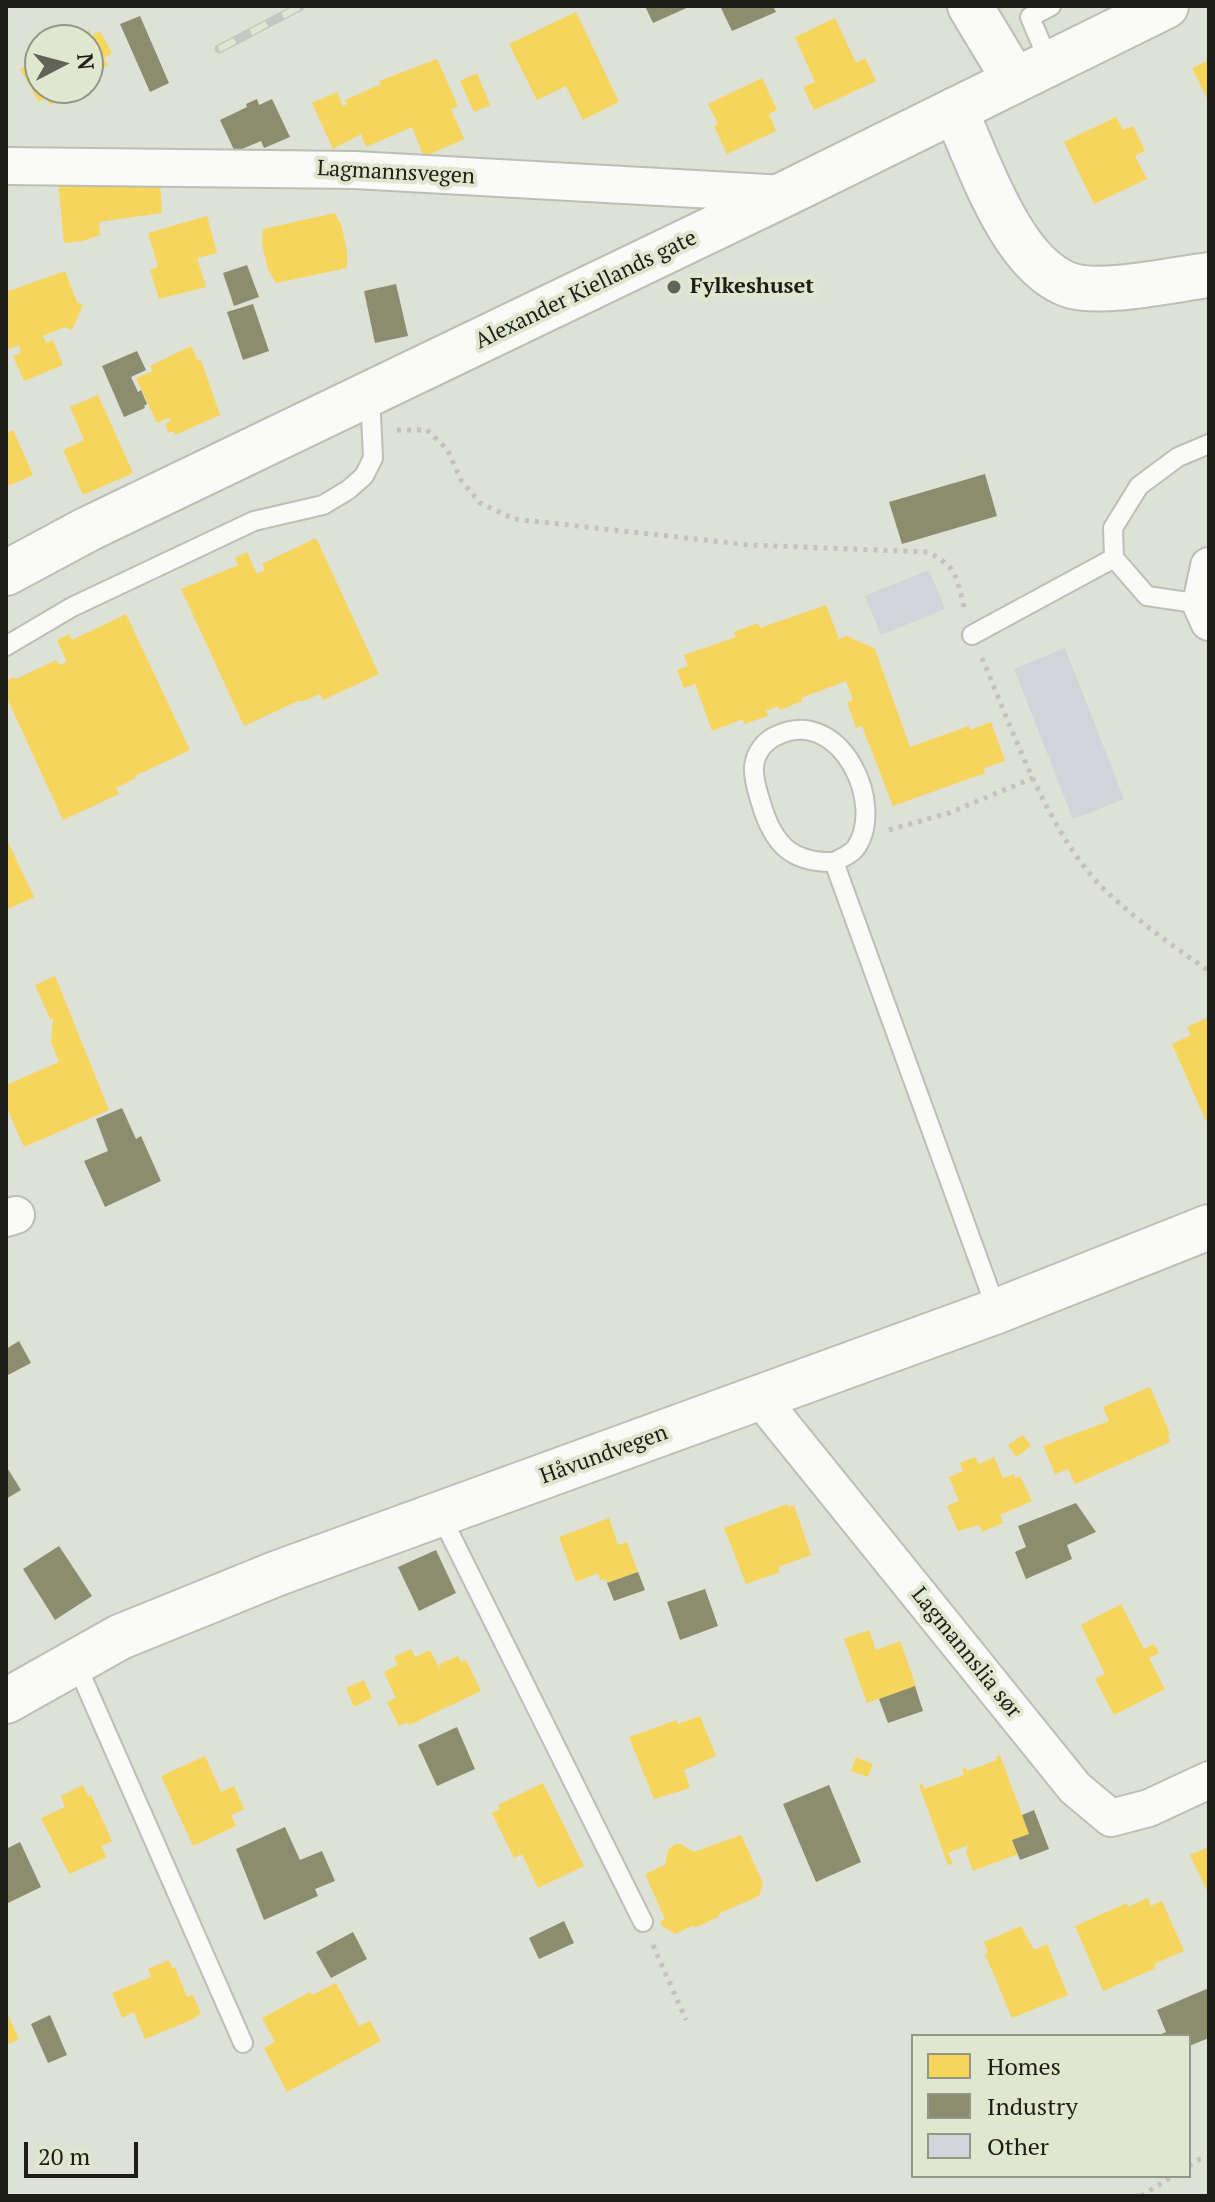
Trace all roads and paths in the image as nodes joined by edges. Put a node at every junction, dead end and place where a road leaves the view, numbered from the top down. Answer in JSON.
{"nodes":[{"id":1,"x":970,"y":6,"type":"edge"},
{"id":2,"x":1051,"y":6,"type":"edge"},
{"id":3,"x":1166,"y":6,"type":"edge"},
{"id":4,"x":1032,"y":71,"type":"junction"},
{"id":5,"x":955,"y":110,"type":"junction"},
{"id":6,"x":6,"y":166,"type":"edge"},
{"id":7,"x":785,"y":194,"type":"junction"},
{"id":8,"x":1209,"y":275,"type":"edge"},
{"id":9,"x":371,"y":412,"type":"junction"},
{"id":10,"x":1209,"y":444,"type":"edge"},
{"id":11,"x":1114,"y":558,"type":"junction"},
{"id":12,"x":1209,"y":566,"type":"edge"},
{"id":13,"x":6,"y":573,"type":"edge"},
{"id":14,"x":1205,"y":613,"type":"edge"},
{"id":15,"x":972,"y":635,"type":"junction"},
{"id":16,"x":6,"y":646,"type":"edge"},
{"id":17,"x":1033,"y":778,"type":"junction"},
{"id":18,"x":861,"y":838,"type":"junction"},
{"id":19,"x":834,"y":862,"type":"junction"},
{"id":20,"x":1209,"y":971,"type":"edge"},
{"id":21,"x":1209,"y":1227,"type":"edge"},
{"id":22,"x":997,"y":1311,"type":"junction"},
{"id":23,"x":761,"y":1399,"type":"junction"},
{"id":24,"x":440,"y":1514,"type":"junction"},
{"id":25,"x":75,"y":1661,"type":"junction"},
{"id":26,"x":6,"y":1701,"type":"edge"},
{"id":27,"x":1209,"y":1780,"type":"edge"},
{"id":28,"x":643,"y":1922,"type":"joint"},
{"id":29,"x":686,"y":2020,"type":"dead end"},
{"id":30,"x":243,"y":2043,"type":"dead end"},
{"id":31,"x":1170,"y":2178,"type":"edge"},
{"id":32,"x":1141,"y":2196,"type":"edge"}],
"edges":[{"from":1,"to":4,"type":"street"},
{"from":2,"to":4,"type":"lane"},
{"from":3,"to":4,"type":"street","name":"Alexander Kiellands gate"},
{"from":4,"to":5,"type":"street","name":"Alexander Kiellands gate"},
{"from":5,"to":7,"type":"street","name":"Alexander Kiellands gate"},
{"from":5,"to":8,"type":"street"},
{"from":6,"to":7,"type":"street","name":"Lagmannsvegen"},
{"from":7,"to":9,"type":"street","name":"Alexander Kiellands gate"},
{"from":9,"to":13,"type":"street","name":"Alexander Kiellands gate"},
{"from":9,"to":15,"type":"path"},
{"from":9,"to":16,"type":"lane"},
{"from":10,"to":11,"type":"lane"},
{"from":11,"to":14,"type":"lane"},
{"from":11,"to":15,"type":"lane"},
{"from":12,"to":14,"type":"street"},
{"from":15,"to":17,"type":"path"},
{"from":17,"to":18,"type":"path"},
{"from":17,"to":20,"type":"path"},
{"from":18,"to":19,"type":"lane"},
{"from":18,"to":19,"type":"lane"},
{"from":19,"to":22,"type":"lane"},
{"from":21,"to":22,"type":"street","name":"Håvundvegen"},
{"from":22,"to":23,"type":"street","name":"Håvundvegen"},
{"from":23,"to":24,"type":"street","name":"Håvundvegen"},
{"from":23,"to":27,"type":"street","name":"Lagmannslia sør"},
{"from":24,"to":25,"type":"street","name":"Håvundvegen"},
{"from":24,"to":28,"type":"lane"},
{"from":25,"to":26,"type":"street","name":"Håvundvegen"},
{"from":25,"to":30,"type":"lane"},
{"from":28,"to":29,"type":"path"},
{"from":31,"to":32,"type":"path"}]}
